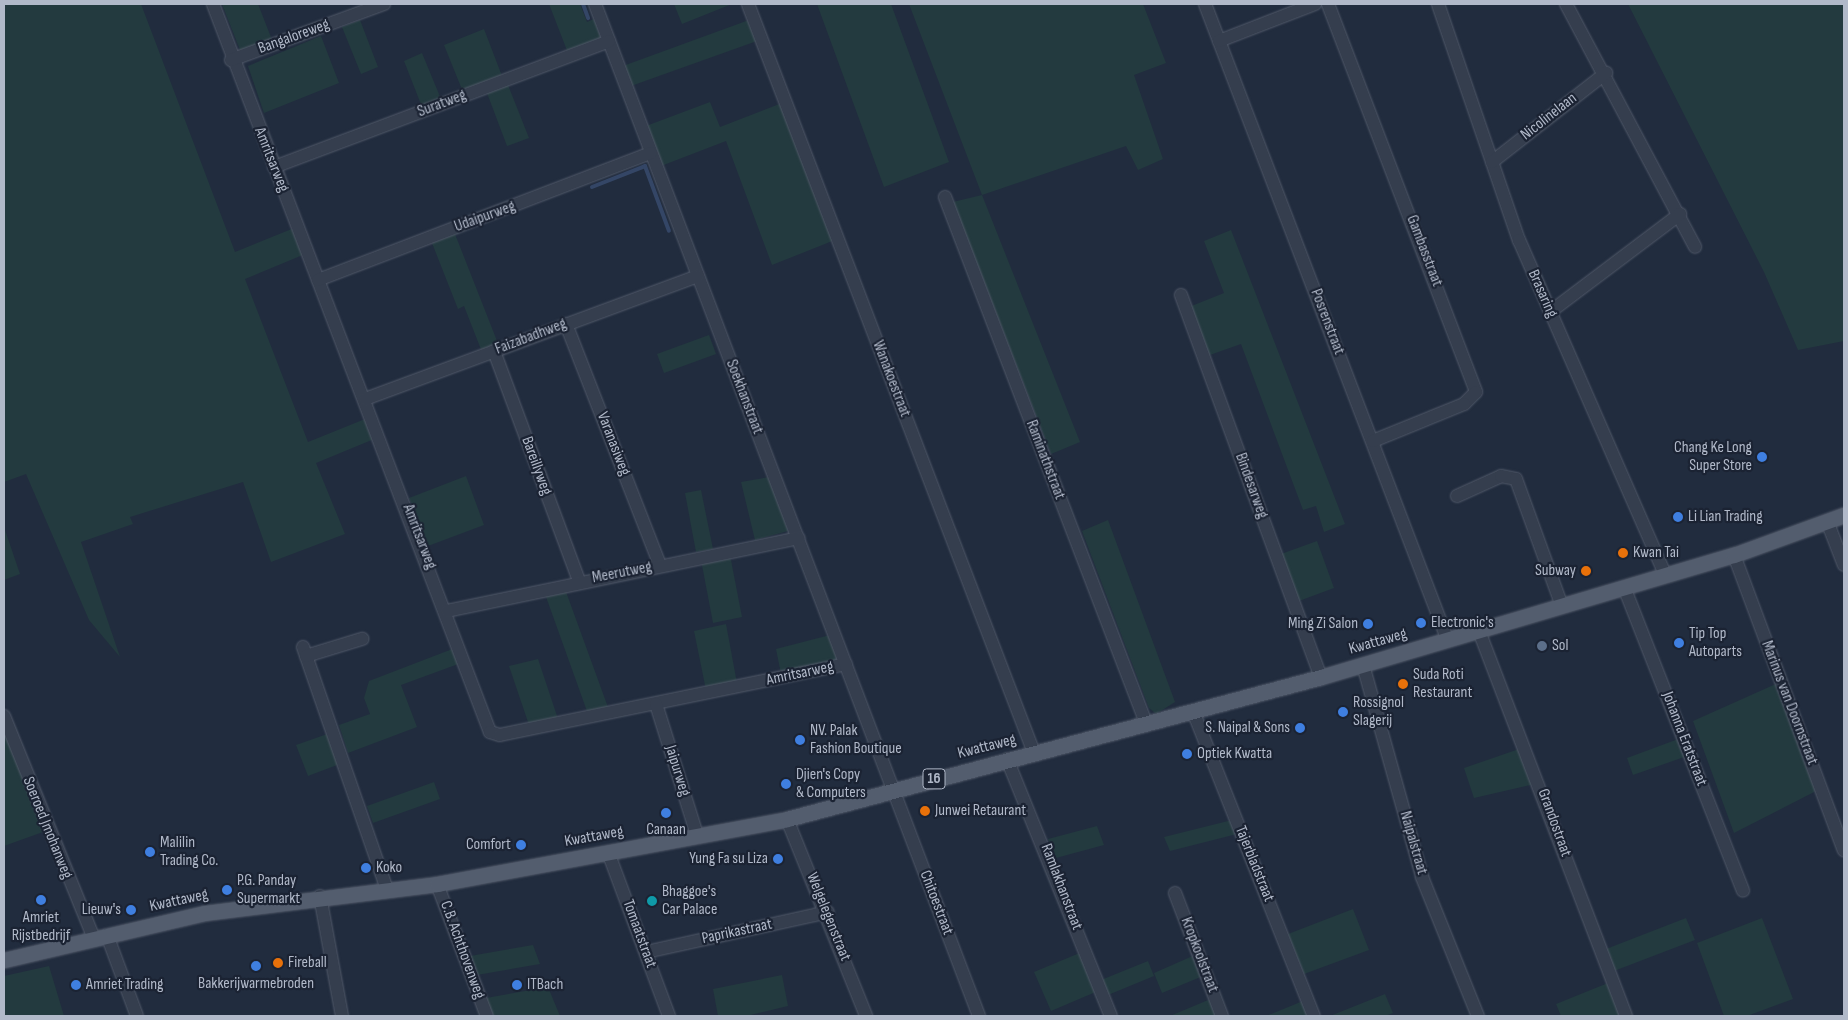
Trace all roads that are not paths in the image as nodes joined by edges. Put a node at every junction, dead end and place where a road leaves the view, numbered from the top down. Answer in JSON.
{"nodes":[{"id":1,"x":213,"y":4,"type":"edge"},
{"id":2,"x":384,"y":4,"type":"edge"},
{"id":3,"x":595,"y":4,"type":"edge"},
{"id":4,"x":748,"y":4,"type":"edge"},
{"id":5,"x":1204,"y":4,"type":"edge"},
{"id":6,"x":1315,"y":4,"type":"edge"},
{"id":7,"x":1328,"y":4,"type":"edge"},
{"id":8,"x":1438,"y":4,"type":"edge"},
{"id":9,"x":1566,"y":4,"type":"edge"},
{"id":10,"x":609,"y":41,"type":"junction"},
{"id":11,"x":1220,"y":41,"type":"junction"},
{"id":12,"x":231,"y":60,"type":"junction"},
{"id":13,"x":1606,"y":73,"type":"junction"},
{"id":14,"x":651,"y":153,"type":"junction"},
{"id":15,"x":1492,"y":162,"type":"junction"},
{"id":16,"x":274,"y":167,"type":"junction"},
{"id":17,"x":945,"y":197,"type":"dead end"},
{"id":18,"x":1680,"y":214,"type":"junction"},
{"id":19,"x":1695,"y":248,"type":"dead end"},
{"id":20,"x":698,"y":276,"type":"junction"},
{"id":21,"x":318,"y":280,"type":"junction"},
{"id":22,"x":1181,"y":295,"type":"dead end"},
{"id":23,"x":1550,"y":312,"type":"junction"},
{"id":24,"x":566,"y":324,"type":"junction"},
{"id":25,"x":494,"y":351,"type":"junction"},
{"id":26,"x":365,"y":399,"type":"junction"},
{"id":27,"x":1374,"y":441,"type":"junction"},
{"id":28,"x":1457,"y":496,"type":"dead end"},
{"id":29,"x":1844,"y":515,"type":"edge"},
{"id":30,"x":1827,"y":521,"type":"junction"},
{"id":31,"x":798,"y":538,"type":"junction"},
{"id":32,"x":1734,"y":555,"type":"junction"},
{"id":33,"x":660,"y":565,"type":"junction"},
{"id":34,"x":1844,"y":565,"type":"edge"},
{"id":35,"x":1666,"y":576,"type":"junction"},
{"id":36,"x":579,"y":582,"type":"junction"},
{"id":37,"x":1624,"y":588,"type":"junction"},
{"id":38,"x":1562,"y":606,"type":"junction"},
{"id":39,"x":447,"y":610,"type":"junction"},
{"id":40,"x":1479,"y":631,"type":"junction"},
{"id":41,"x":362,"y":639,"type":"dead end"},
{"id":42,"x":1448,"y":641,"type":"junction"},
{"id":43,"x":846,"y":664,"type":"junction"},
{"id":44,"x":1363,"y":665,"type":"junction"},
{"id":45,"x":1321,"y":677,"type":"junction"},
{"id":46,"x":656,"y":704,"type":"junction"},
{"id":47,"x":1193,"y":711,"type":"junction"},
{"id":48,"x":4,"y":716,"type":"edge"},
{"id":49,"x":1146,"y":722,"type":"junction"},
{"id":50,"x":1034,"y":753,"type":"junction"},
{"id":51,"x":1007,"y":759,"type":"junction"},
{"id":52,"x":892,"y":791,"type":"junction"},
{"id":53,"x":788,"y":819,"type":"junction"},
{"id":54,"x":698,"y":838,"type":"junction"},
{"id":55,"x":1844,"y":850,"type":"edge"},
{"id":56,"x":608,"y":852,"type":"junction"},
{"id":57,"x":437,"y":884,"type":"junction"},
{"id":58,"x":387,"y":890,"type":"junction"},
{"id":59,"x":1743,"y":891,"type":"dead end"},
{"id":60,"x":1175,"y":893,"type":"dead end"},
{"id":61,"x":320,"y":896,"type":"junction"},
{"id":62,"x":828,"y":912,"type":"junction"},
{"id":63,"x":100,"y":937,"type":"junction"},
{"id":64,"x":646,"y":952,"type":"junction"},
{"id":65,"x":4,"y":960,"type":"edge"},
{"id":66,"x":137,"y":1016,"type":"edge"},
{"id":67,"x":342,"y":1016,"type":"edge"},
{"id":68,"x":487,"y":1016,"type":"edge"},
{"id":69,"x":669,"y":1016,"type":"edge"},
{"id":70,"x":866,"y":1016,"type":"edge"},
{"id":71,"x":979,"y":1016,"type":"edge"},
{"id":72,"x":1111,"y":1016,"type":"edge"},
{"id":73,"x":1222,"y":1016,"type":"edge"},
{"id":74,"x":1314,"y":1016,"type":"edge"},
{"id":75,"x":1478,"y":1016,"type":"edge"},
{"id":76,"x":1626,"y":1016,"type":"edge"}],
"edges":[{"from":1,"to":12,"type":"street","name":"Amritsarweg"},
{"from":2,"to":12,"type":"street","name":"Bangaloreweg"},
{"from":3,"to":10,"type":"street","name":"Soekhanstraat"},
{"from":4,"to":50,"type":"street","name":"Wanakoestraat"},
{"from":5,"to":11,"type":"street","name":"Posrenstraat"},
{"from":6,"to":11,"type":"street"},
{"from":7,"to":27,"type":"street","name":"Gambasstraat"},
{"from":8,"to":15,"type":"street","name":"Brasaring"},
{"from":9,"to":13,"type":"street"},
{"from":10,"to":14,"type":"street","name":"Soekhanstraat"},
{"from":10,"to":16,"type":"street","name":"Suratweg"},
{"from":11,"to":27,"type":"street","name":"Posrenstraat"},
{"from":12,"to":16,"type":"street","name":"Amritsarweg"},
{"from":13,"to":15,"type":"street","name":"Nicolinelaan"},
{"from":13,"to":18,"type":"street"},
{"from":14,"to":20,"type":"street","name":"Soekhanstraat"},
{"from":14,"to":21,"type":"street","name":"Udaipurweg"},
{"from":15,"to":23,"type":"street","name":"Brasaring"},
{"from":16,"to":21,"type":"street","name":"Amritsarweg"},
{"from":17,"to":49,"type":"street","name":"Raminathstraat"},
{"from":18,"to":19,"type":"street"},
{"from":18,"to":23,"type":"street"},
{"from":20,"to":24,"type":"street","name":"Faizabadhweg"},
{"from":20,"to":31,"type":"street","name":"Soekhanstraat"},
{"from":21,"to":26,"type":"street","name":"Amritsarweg"},
{"from":22,"to":45,"type":"street","name":"Bindesarweg"},
{"from":23,"to":35,"type":"street","name":"Brasaring"},
{"from":24,"to":25,"type":"street","name":"Faizabadhweg"},
{"from":24,"to":33,"type":"street","name":"Varanasiweg"},
{"from":25,"to":26,"type":"street","name":"Faizabadhweg"},
{"from":25,"to":36,"type":"street","name":"Bareillyweg"},
{"from":26,"to":39,"type":"street","name":"Amritsarweg"},
{"from":27,"to":42,"type":"street","name":"Posrenstraat"},
{"from":28,"to":38,"type":"street"},
{"from":29,"to":30,"type":"main road","name":"Kwattaweg","number":"16"},
{"from":30,"to":32,"type":"main road","name":"Kwattaweg","number":"16"},
{"from":30,"to":34,"type":"street"},
{"from":31,"to":33,"type":"street","name":"Meerutweg"},
{"from":31,"to":43,"type":"street","name":"Soekhanstraat"},
{"from":32,"to":35,"type":"main road","name":"Kwattaweg","number":"16"},
{"from":32,"to":55,"type":"street","name":"Marinus van Doornstraat"},
{"from":33,"to":36,"type":"street","name":"Meerutweg"},
{"from":35,"to":37,"type":"main road","name":"Kwattaweg","number":"16"},
{"from":36,"to":39,"type":"street","name":"Meerutweg"},
{"from":37,"to":38,"type":"main road","name":"Kwattaweg","number":"16"},
{"from":37,"to":59,"type":"street","name":"Johanna Eratstraat"},
{"from":38,"to":40,"type":"main road","name":"Kwattaweg","number":"16"},
{"from":39,"to":46,"type":"street","name":"Amritsarweg"},
{"from":40,"to":42,"type":"main road","name":"Kwattaweg","number":"16"},
{"from":40,"to":76,"type":"street","name":"Grandostraat"},
{"from":41,"to":58,"type":"street"},
{"from":42,"to":44,"type":"main road","name":"Kwattaweg","number":"16"},
{"from":43,"to":46,"type":"street","name":"Amritsarweg"},
{"from":43,"to":52,"type":"street","name":"Soekhanstraat"},
{"from":44,"to":45,"type":"main road","name":"Kwattaweg","number":"16"},
{"from":44,"to":75,"type":"street","name":"Naipalstraat"},
{"from":45,"to":47,"type":"main road","name":"Kwattaweg","number":"16"},
{"from":46,"to":54,"type":"street","name":"Jaipurweg"},
{"from":47,"to":49,"type":"main road","name":"Kwattaweg","number":"16"},
{"from":47,"to":74,"type":"street","name":"Tajerbladstraat"},
{"from":48,"to":63,"type":"street","name":"Soeroed Jmohanweg"},
{"from":49,"to":50,"type":"main road","name":"Kwattaweg","number":"16"},
{"from":50,"to":51,"type":"main road","name":"Kwattaweg","number":"16"},
{"from":51,"to":52,"type":"main road","name":"Kwattaweg","number":"16"},
{"from":51,"to":72,"type":"street","name":"Ramlakhanstraat"},
{"from":52,"to":53,"type":"main road","name":"Kwattaweg","number":"16"},
{"from":52,"to":71,"type":"street","name":"Chitoestraat"},
{"from":53,"to":54,"type":"main road","name":"Kwattaweg","number":"16"},
{"from":53,"to":62,"type":"street","name":"Welgelegenstraat"},
{"from":54,"to":56,"type":"main road","name":"Kwattaweg","number":"16"},
{"from":56,"to":57,"type":"main road","name":"Kwattaweg","number":"16"},
{"from":56,"to":64,"type":"street","name":"Tomaatstraat"},
{"from":57,"to":58,"type":"main road","name":"Kwattaweg","number":"16"},
{"from":57,"to":68,"type":"street","name":"C.B. Achthovenweg"},
{"from":58,"to":61,"type":"main road","name":"Kwattaweg","number":"16"},
{"from":60,"to":73,"type":"street","name":"Kropkoolstraat"},
{"from":61,"to":63,"type":"main road","name":"Kwattaweg","number":"16"},
{"from":61,"to":67,"type":"street"},
{"from":62,"to":64,"type":"street","name":"Paprikastraat"},
{"from":62,"to":70,"type":"street","name":"Welgelegenstraat"},
{"from":63,"to":65,"type":"main road","name":"Kwattaweg","number":"16"},
{"from":63,"to":66,"type":"street","name":"Soeroed Jmohanweg"},
{"from":64,"to":69,"type":"street","name":"Tomaatstraat"}]}
